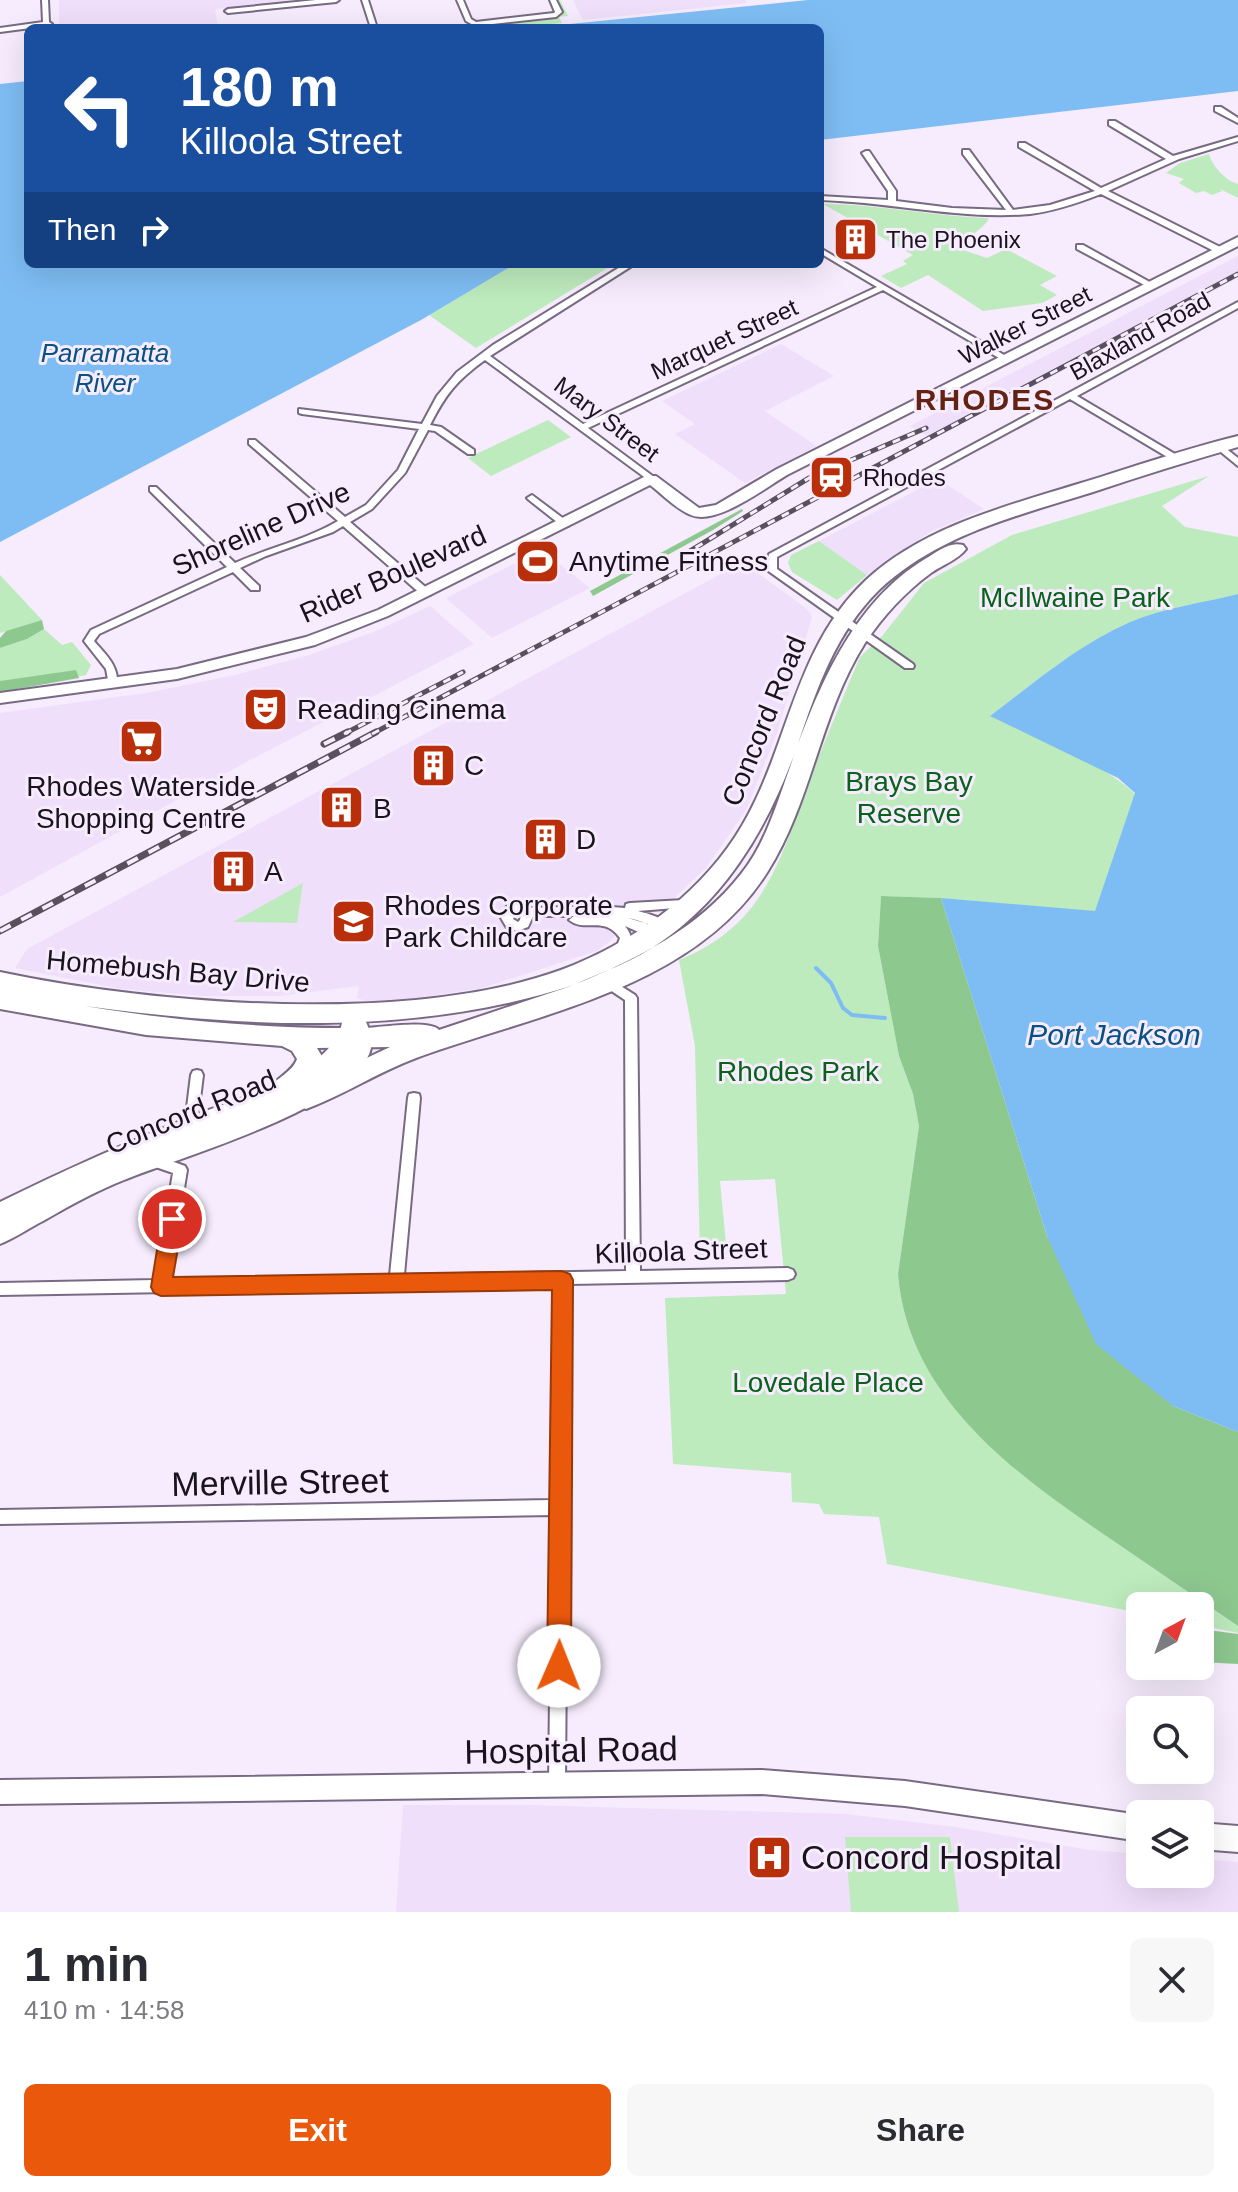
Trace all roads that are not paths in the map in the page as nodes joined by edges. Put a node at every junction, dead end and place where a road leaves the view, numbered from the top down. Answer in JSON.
{"nodes":[{"id":1,"x":38,"y":0,"type":"edge"},
{"id":2,"x":45,"y":0,"type":"edge"},
{"id":3,"x":336,"y":0,"type":"edge"},
{"id":4,"x":356,"y":0,"type":"edge"},
{"id":5,"x":365,"y":0,"type":"edge"},
{"id":6,"x":460,"y":0,"type":"edge"},
{"id":7,"x":553,"y":0,"type":"edge"},
{"id":8,"x":228,"y":11,"type":"dead end"},
{"id":9,"x":40,"y":24,"type":"edge"},
{"id":10,"x":40,"y":24,"type":"edge"},
{"id":11,"x":365,"y":24,"type":"edge"},
{"id":12,"x":373,"y":24,"type":"edge"},
{"id":13,"x":24,"y":27,"type":"edge"},
{"id":14,"x":0,"y":30,"type":"edge"},
{"id":15,"x":1218,"y":109,"type":"dead end"},
{"id":16,"x":1238,"y":121,"type":"edge"},
{"id":17,"x":1112,"y":123,"type":"dead end"},
{"id":18,"x":1238,"y":139,"type":"edge"},
{"id":19,"x":1022,"y":145,"type":"dead end"},
{"id":20,"x":966,"y":152,"type":"dead end"},
{"id":21,"x":866,"y":153,"type":"dead end"},
{"id":22,"x":1172,"y":159,"type":"junction"},
{"id":23,"x":1103,"y":192,"type":"junction"},
{"id":24,"x":824,"y":198,"type":"edge"},
{"id":25,"x":892,"y":202,"type":"junction"},
{"id":26,"x":1011,"y":212,"type":"junction"},
{"id":27,"x":1238,"y":241,"type":"edge"},
{"id":28,"x":1080,"y":247,"type":"dead end"},
{"id":29,"x":1219,"y":250,"type":"junction"},
{"id":30,"x":824,"y":252,"type":"edge"},
{"id":31,"x":625,"y":268,"type":"edge"},
{"id":32,"x":633,"y":268,"type":"edge"},
{"id":33,"x":1151,"y":285,"type":"junction"},
{"id":34,"x":883,"y":287,"type":"junction"},
{"id":35,"x":1238,"y":305,"type":"edge"},
{"id":36,"x":485,"y":356,"type":"junction"},
{"id":37,"x":1007,"y":359,"type":"junction"},
{"id":38,"x":1071,"y":396,"type":"junction"},
{"id":39,"x":302,"y":411,"type":"dead end"},
{"id":40,"x":426,"y":426,"type":"junction"},
{"id":41,"x":582,"y":428,"type":"junction"},
{"id":42,"x":252,"y":442,"type":"dead end"},
{"id":43,"x":471,"y":452,"type":"dead end"},
{"id":44,"x":1232,"y":452,"type":"edge"},
{"id":45,"x":1177,"y":459,"type":"junction"},
{"id":46,"x":651,"y":479,"type":"junction"},
{"id":47,"x":153,"y":489,"type":"dead end"},
{"id":48,"x":532,"y":498,"type":"dead end"},
{"id":49,"x":704,"y":513,"type":"joint"},
{"id":50,"x":345,"y":522,"type":"junction"},
{"id":51,"x":565,"y":524,"type":"junction"},
{"id":52,"x":234,"y":567,"type":"junction"},
{"id":53,"x":255,"y":588,"type":"dead end"},
{"id":54,"x":426,"y":593,"type":"junction"},
{"id":55,"x":850,"y":626,"type":"junction"},
{"id":56,"x":909,"y":666,"type":"dead end"},
{"id":57,"x":113,"y":682,"type":"junction"},
{"id":58,"x":0,"y":698,"type":"edge"},
{"id":59,"x":696,"y":898,"type":"junction"},
{"id":60,"x":572,"y":913,"type":"junction"},
{"id":61,"x":608,"y":921,"type":"junction"},
{"id":62,"x":663,"y":936,"type":"junction"},
{"id":63,"x":621,"y":952,"type":"junction"},
{"id":64,"x":605,"y":981,"type":"junction"},
{"id":65,"x":0,"y":982,"type":"edge"},
{"id":66,"x":0,"y":999,"type":"edge"},
{"id":67,"x":352,"y":1013,"type":"junction"},
{"id":68,"x":513,"y":1017,"type":"junction"},
{"id":69,"x":283,"y":1037,"type":"junction"},
{"id":70,"x":354,"y":1040,"type":"junction"},
{"id":71,"x":197,"y":1075,"type":"dead end"},
{"id":72,"x":282,"y":1090,"type":"junction"},
{"id":73,"x":306,"y":1098,"type":"junction"},
{"id":74,"x":414,"y":1098,"type":"dead end"},
{"id":75,"x":189,"y":1136,"type":"junction"},
{"id":76,"x":151,"y":1160,"type":"junction"},
{"id":77,"x":0,"y":1213,"type":"edge"},
{"id":78,"x":0,"y":1234,"type":"edge"},
{"id":79,"x":788,"y":1274,"type":"dead end"},
{"id":80,"x":633,"y":1278,"type":"junction"},
{"id":81,"x":562,"y":1280,"type":"junction"},
{"id":82,"x":396,"y":1283,"type":"junction"},
{"id":83,"x":161,"y":1287,"type":"junction"},
{"id":84,"x":0,"y":1289,"type":"edge"},
{"id":85,"x":562,"y":1507,"type":"junction"},
{"id":86,"x":0,"y":1517,"type":"edge"},
{"id":87,"x":557,"y":1785,"type":"junction"},
{"id":88,"x":0,"y":1792,"type":"edge"},
{"id":89,"x":1126,"y":1826,"type":"edge"},
{"id":90,"x":1214,"y":1837,"type":"edge"},
{"id":91,"x":1238,"y":1839,"type":"edge"}],
"edges":[{"from":1,"to":9,"type":"street"},
{"from":2,"to":10,"type":"street"},
{"from":3,"to":8,"type":"street"},
{"from":4,"to":11,"type":"street"},
{"from":5,"to":12,"type":"street"},
{"from":6,"to":7,"type":"street"},
{"from":13,"to":14,"type":"street"},
{"from":15,"to":16,"type":"street"},
{"from":17,"to":22,"type":"street"},
{"from":18,"to":22,"type":"street"},
{"from":19,"to":23,"type":"street"},
{"from":20,"to":26,"type":"street"},
{"from":21,"to":25,"type":"street"},
{"from":22,"to":23,"type":"street"},
{"from":23,"to":26,"type":"street"},
{"from":23,"to":29,"type":"street"},
{"from":24,"to":25,"type":"street"},
{"from":25,"to":26,"type":"street"},
{"from":27,"to":29,"type":"street","name":"Walker Street"},
{"from":28,"to":33,"type":"street"},
{"from":29,"to":33,"type":"street","name":"Walker Street"},
{"from":30,"to":34,"type":"street"},
{"from":31,"to":36,"type":"street","name":"Shoreline Drive"},
{"from":32,"to":36,"type":"street","name":"Shoreline Drive"},
{"from":33,"to":37,"type":"street","name":"Walker Street"},
{"from":34,"to":37,"type":"street"},
{"from":34,"to":41,"type":"street","name":"Marquet Street"},
{"from":35,"to":38,"type":"street","name":"Blaxland Road"},
{"from":36,"to":40,"type":"street","name":"Shoreline Drive"},
{"from":36,"to":41,"type":"street","name":"Mary Street"},
{"from":37,"to":49,"type":"street","name":"Walker Street"},
{"from":38,"to":45,"type":"street"},
{"from":38,"to":55,"type":"street","name":"Blaxland Road"},
{"from":39,"to":40,"type":"street"},
{"from":40,"to":43,"type":"street"},
{"from":40,"to":50,"type":"street","name":"Shoreline Drive"},
{"from":41,"to":46,"type":"street","name":"Mary Street"},
{"from":42,"to":50,"type":"street"},
{"from":44,"to":45,"type":"highway","name":"Concord Road"},
{"from":44,"to":55,"type":"highway","name":"Concord Road"},
{"from":45,"to":55,"type":"highway","name":"Concord Road"},
{"from":46,"to":49,"type":"street","name":"Mary Street"},
{"from":46,"to":51,"type":"street","name":"Rider Boulevard"},
{"from":47,"to":52,"type":"street"},
{"from":48,"to":51,"type":"street"},
{"from":50,"to":52,"type":"street","name":"Shoreline Drive"},
{"from":50,"to":54,"type":"street"},
{"from":51,"to":54,"type":"street","name":"Rider Boulevard"},
{"from":52,"to":53,"type":"street"},
{"from":52,"to":57,"type":"street","name":"Shoreline Drive"},
{"from":54,"to":57,"type":"street","name":"Rider Boulevard"},
{"from":55,"to":56,"type":"street"},
{"from":55,"to":59,"type":"highway","name":"Concord Road"},
{"from":55,"to":62,"type":"highway","name":"Concord Road"},
{"from":57,"to":58,"type":"street","name":"Rider Boulevard"},
{"from":59,"to":60,"type":"street"},
{"from":59,"to":62,"type":"highway","name":"Concord Road"},
{"from":60,"to":61,"type":"street"},
{"from":60,"to":62,"type":"street"},
{"from":61,"to":62,"type":"street"},
{"from":61,"to":63,"type":"street"},
{"from":62,"to":63,"type":"highway","name":"Concord Road"},
{"from":62,"to":64,"type":"highway","name":"Concord Road"},
{"from":63,"to":67,"type":"highway","name":"Concord Road"},
{"from":64,"to":68,"type":"highway","name":"Concord Road"},
{"from":64,"to":80,"type":"street"},
{"from":65,"to":67,"type":"highway","name":"Homebush Bay Drive"},
{"from":66,"to":69,"type":"highway","name":"Homebush Bay Drive"},
{"from":67,"to":70,"type":"main road"},
{"from":68,"to":70,"type":"highway","name":"Homebush Bay Drive"},
{"from":68,"to":73,"type":"highway"},
{"from":69,"to":70,"type":"highway","name":"Homebush Bay Drive"},
{"from":69,"to":72,"type":"highway"},
{"from":70,"to":72,"type":"main road","name":"Concord Road"},
{"from":70,"to":73,"type":"main road","name":"Concord Road"},
{"from":71,"to":75,"type":"street"},
{"from":72,"to":75,"type":"main road","name":"Concord Road"},
{"from":73,"to":75,"type":"main road","name":"Concord Road"},
{"from":74,"to":82,"type":"street"},
{"from":75,"to":76,"type":"main road","name":"Concord Road"},
{"from":75,"to":77,"type":"main road","name":"Concord Road"},
{"from":76,"to":78,"type":"main road","name":"Concord Road"},
{"from":76,"to":83,"type":"street"},
{"from":79,"to":80,"type":"street","name":"Killoola Street"},
{"from":80,"to":81,"type":"street","name":"Killoola Street"},
{"from":81,"to":82,"type":"street","name":"Killoola Street"},
{"from":81,"to":85,"type":"street"},
{"from":82,"to":83,"type":"street","name":"Killoola Street"},
{"from":83,"to":84,"type":"street","name":"Killoola Street"},
{"from":85,"to":86,"type":"street","name":"Merville Street"},
{"from":85,"to":87,"type":"street"},
{"from":87,"to":88,"type":"street","name":"Hospital Road"},
{"from":87,"to":89,"type":"street","name":"Hospital Road"},
{"from":90,"to":91,"type":"street"}]}
